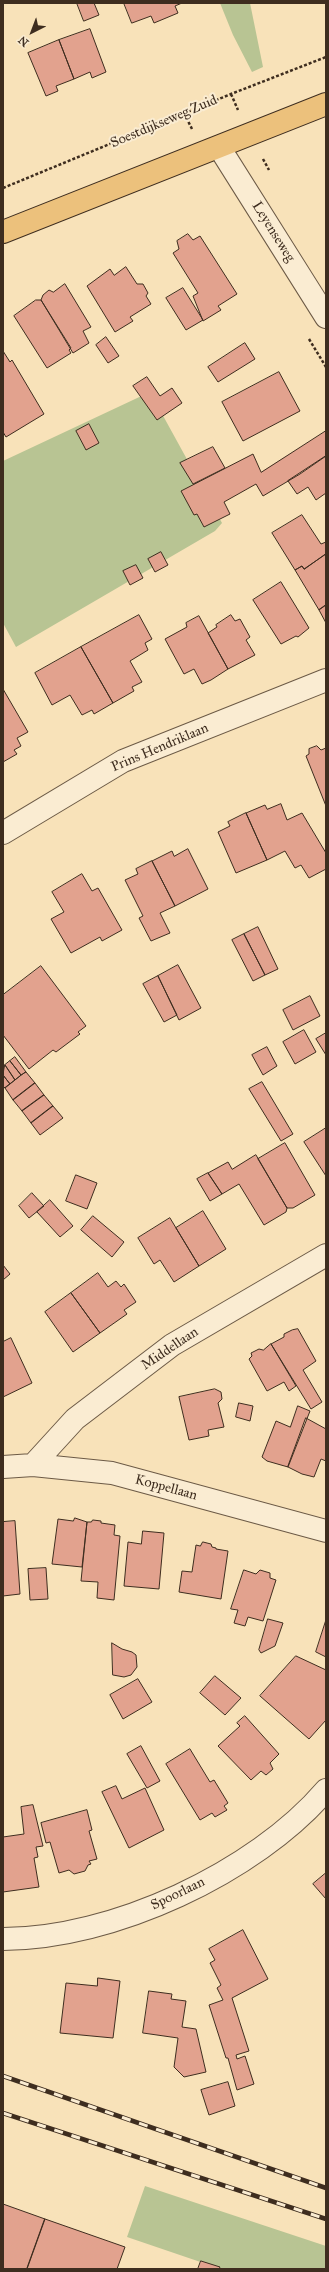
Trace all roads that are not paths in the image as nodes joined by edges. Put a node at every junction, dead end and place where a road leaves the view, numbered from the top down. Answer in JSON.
{"nodes":[{"id":1,"x":326,"y":104,"type":"edge"},
{"id":2,"x":219,"y":147,"type":"junction"},
{"id":3,"x":3,"y":232,"type":"edge"},
{"id":4,"x":326,"y":317,"type":"edge"},
{"id":5,"x":326,"y":680,"type":"edge"},
{"id":6,"x":3,"y":833,"type":"edge"},
{"id":7,"x":326,"y":1255,"type":"edge"},
{"id":8,"x":33,"y":1465,"type":"junction"},
{"id":9,"x":3,"y":1467,"type":"edge"},
{"id":10,"x":326,"y":1531,"type":"edge"},
{"id":11,"x":326,"y":1790,"type":"edge"},
{"id":12,"x":3,"y":1939,"type":"edge"}],
"edges":[{"from":1,"to":2,"type":"main road"},
{"from":2,"to":3,"type":"main road"},
{"from":2,"to":4,"type":"street","name":"Leyenseweg"},
{"from":5,"to":6,"type":"street","name":"Prins Hendriklaan"},
{"from":7,"to":8,"type":"street","name":"Middellaan"},
{"from":8,"to":9,"type":"street","name":"Koppellaan"},
{"from":8,"to":10,"type":"street","name":"Koppellaan"},
{"from":11,"to":12,"type":"street","name":"Spoorlaan"}]}
